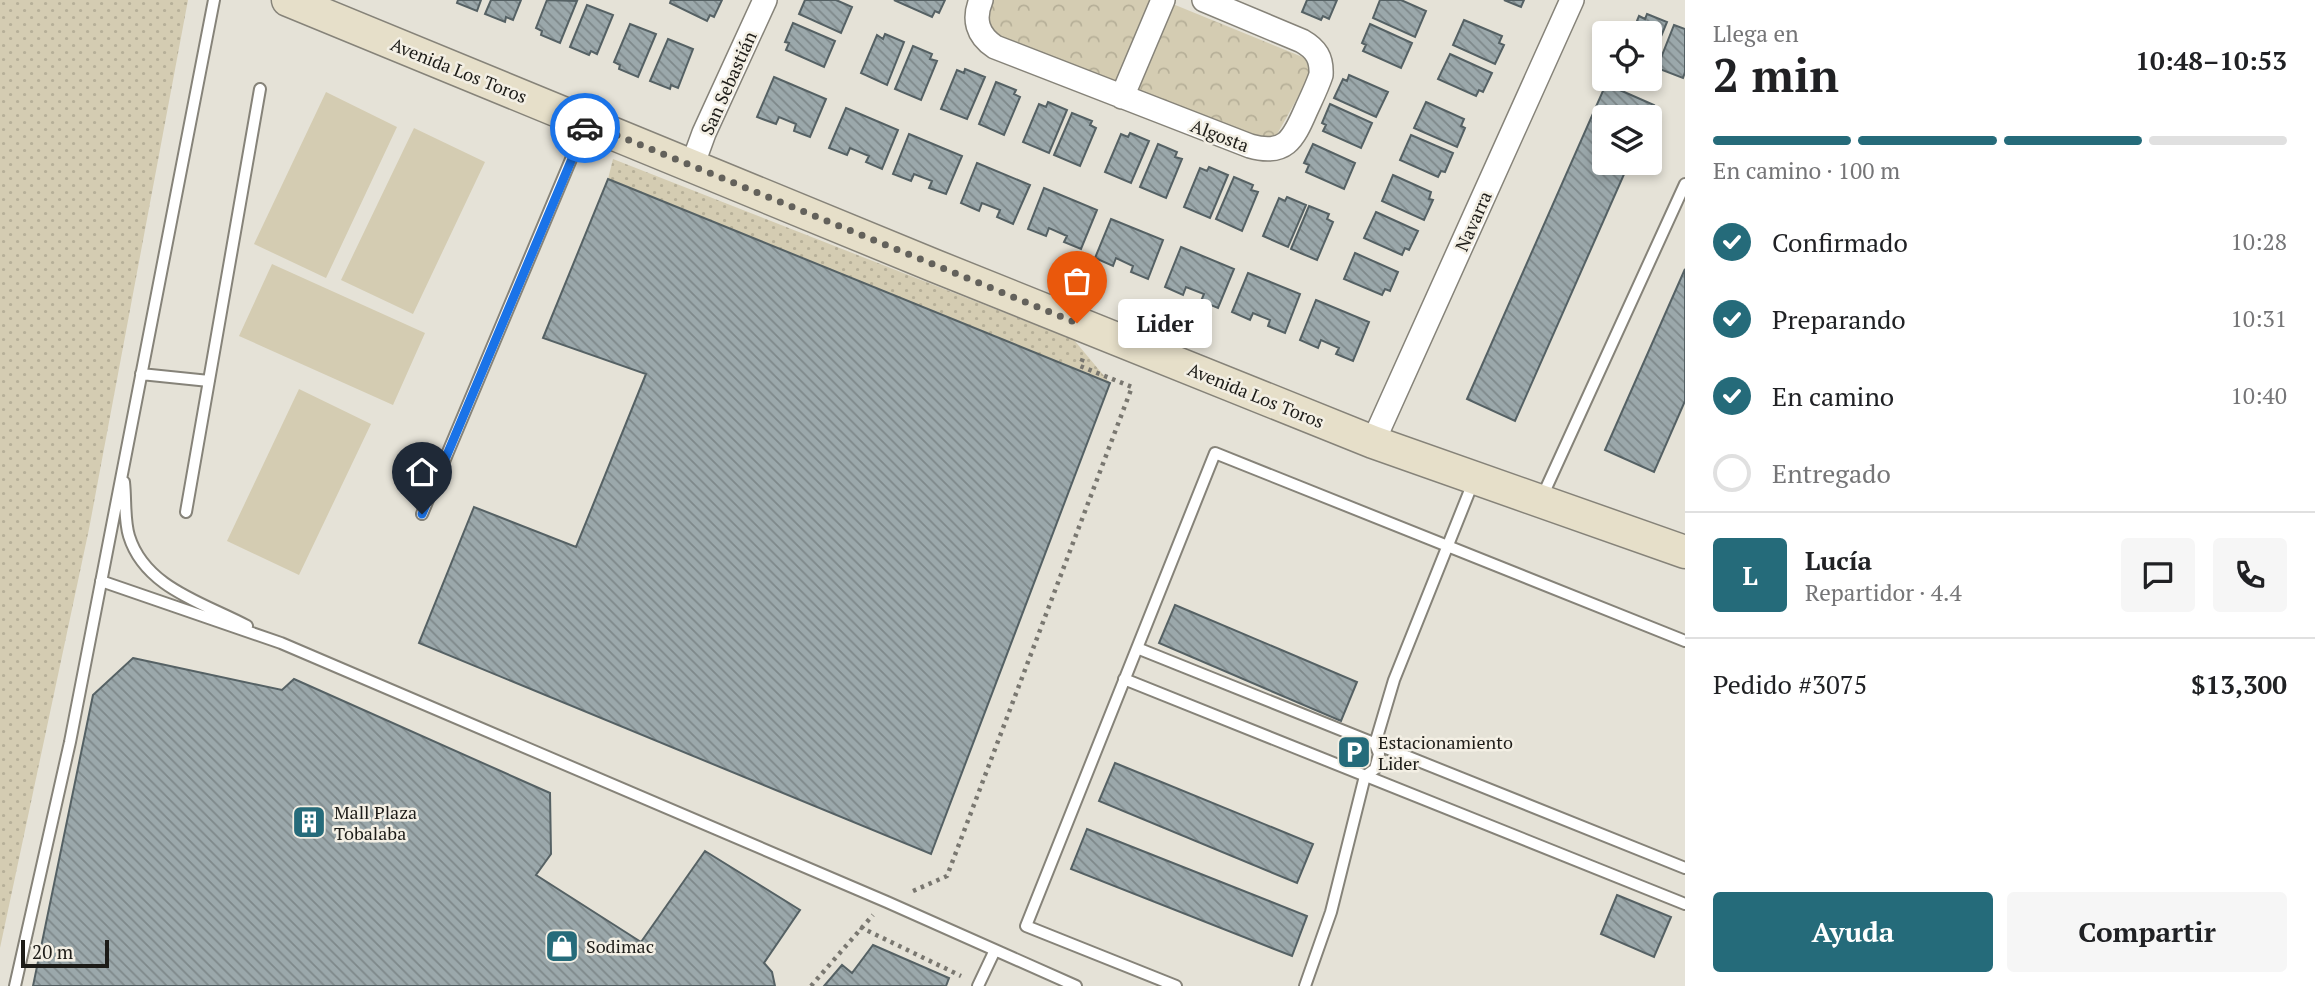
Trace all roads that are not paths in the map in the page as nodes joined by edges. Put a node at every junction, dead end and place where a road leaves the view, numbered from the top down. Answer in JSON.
{"nodes":[{"id":1,"x":214,"y":0,"type":"edge"},
{"id":2,"x":288,"y":0,"type":"edge"},
{"id":3,"x":765,"y":0,"type":"edge"},
{"id":4,"x":981,"y":0,"type":"edge"},
{"id":5,"x":1163,"y":0,"type":"edge"},
{"id":6,"x":1204,"y":0,"type":"edge"},
{"id":7,"x":1572,"y":0,"type":"edge"},
{"id":8,"x":260,"y":89,"type":"dead end"},
{"id":9,"x":1122,"y":97,"type":"junction"},
{"id":10,"x":587,"y":123,"type":"junction"},
{"id":11,"x":692,"y":166,"type":"junction"},
{"id":12,"x":1685,"y":184,"type":"edge"},
{"id":13,"x":141,"y":374,"type":"junction"},
{"id":14,"x":209,"y":381,"type":"junction"},
{"id":15,"x":1373,"y":442,"type":"junction"},
{"id":16,"x":123,"y":469,"type":"junction"},
{"id":17,"x":1474,"y":479,"type":"junction"},
{"id":18,"x":1539,"y":502,"type":"junction"},
{"id":19,"x":186,"y":512,"type":"dead end"},
{"id":20,"x":422,"y":514,"type":"dead end"},
{"id":21,"x":1448,"y":546,"type":"junction"},
{"id":22,"x":1685,"y":552,"type":"edge"},
{"id":23,"x":101,"y":581,"type":"junction"},
{"id":24,"x":1685,"y":641,"type":"edge"},
{"id":25,"x":281,"y":643,"type":"junction"},
{"id":26,"x":1137,"y":648,"type":"junction"},
{"id":27,"x":1124,"y":679,"type":"junction"},
{"id":28,"x":1375,"y":744,"type":"junction"},
{"id":29,"x":1365,"y":776,"type":"junction"},
{"id":30,"x":1685,"y":868,"type":"edge"},
{"id":31,"x":1685,"y":904,"type":"edge"},
{"id":32,"x":995,"y":950,"type":"junction"},
{"id":33,"x":15,"y":986,"type":"edge"},
{"id":34,"x":979,"y":986,"type":"edge"},
{"id":35,"x":1076,"y":986,"type":"edge"},
{"id":36,"x":1177,"y":986,"type":"edge"},
{"id":37,"x":1305,"y":986,"type":"edge"}],
"edges":[{"from":1,"to":13,"type":"lane"},
{"from":2,"to":10,"type":"main road","name":"Avenida Los Toros"},
{"from":3,"to":11,"type":"street","name":"San Sebastián"},
{"from":4,"to":9,"type":"street","name":"Algosta"},
{"from":5,"to":9,"type":"street"},
{"from":6,"to":9,"type":"street","name":"Algosta"},
{"from":7,"to":15,"type":"street","name":"Navarra"},
{"from":8,"to":14,"type":"lane"},
{"from":10,"to":11,"type":"main road","name":"Avenida Los Toros"},
{"from":10,"to":20,"type":"lane"},
{"from":11,"to":15,"type":"main road","name":"Avenida Los Toros"},
{"from":12,"to":18,"type":"lane"},
{"from":13,"to":14,"type":"lane"},
{"from":13,"to":16,"type":"lane"},
{"from":14,"to":19,"type":"lane"},
{"from":15,"to":17,"type":"main road","name":"Avenida Los Toros"},
{"from":16,"to":23,"type":"lane"},
{"from":16,"to":25,"type":"lane"},
{"from":17,"to":18,"type":"main road","name":"Avenida Los Toros"},
{"from":17,"to":21,"type":"lane"},
{"from":18,"to":22,"type":"main road","name":"Avenida Los Toros"},
{"from":21,"to":24,"type":"lane"},
{"from":21,"to":26,"type":"lane"},
{"from":21,"to":28,"type":"lane"},
{"from":23,"to":25,"type":"lane"},
{"from":23,"to":33,"type":"lane"},
{"from":25,"to":32,"type":"lane"},
{"from":26,"to":27,"type":"lane"},
{"from":26,"to":28,"type":"lane"},
{"from":27,"to":29,"type":"lane"},
{"from":27,"to":36,"type":"lane"},
{"from":28,"to":29,"type":"lane"},
{"from":28,"to":30,"type":"lane"},
{"from":29,"to":31,"type":"lane"},
{"from":29,"to":37,"type":"lane"},
{"from":32,"to":34,"type":"lane"},
{"from":32,"to":35,"type":"lane"}]}
